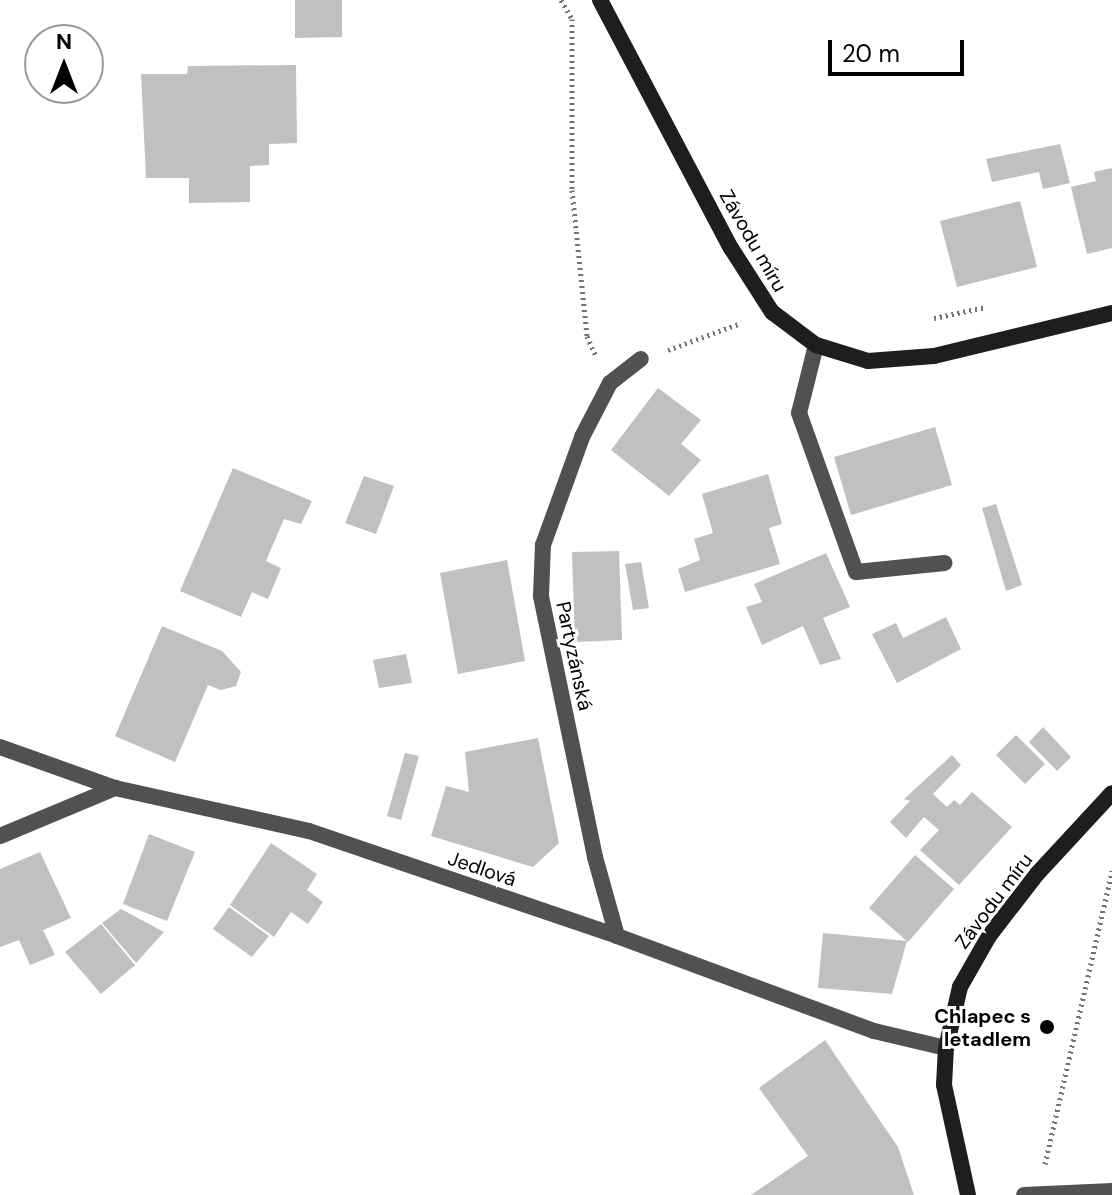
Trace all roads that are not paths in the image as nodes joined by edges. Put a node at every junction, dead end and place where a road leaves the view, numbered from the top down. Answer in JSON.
{"nodes":[{"id":1,"x":600,"y":0,"type":"edge"},
{"id":2,"x":1112,"y":313,"type":"edge"},
{"id":3,"x":816,"y":345,"type":"junction"},
{"id":4,"x":641,"y":359,"type":"road end"},
{"id":5,"x":945,"y":563,"type":"dead end"},
{"id":6,"x":0,"y":747,"type":"edge"},
{"id":7,"x":115,"y":788,"type":"junction"},
{"id":8,"x":1112,"y":793,"type":"edge"},
{"id":9,"x":0,"y":836,"type":"edge"},
{"id":10,"x":617,"y":936,"type":"junction"},
{"id":11,"x":946,"y":1048,"type":"junction"},
{"id":12,"x":1112,"y":1191,"type":"edge"},
{"id":13,"x":968,"y":1195,"type":"edge"},
{"id":14,"x":1024,"y":1195,"type":"edge"}],
"edges":[{"from":1,"to":3,"type":"main road","name":"Závodu míru"},
{"from":2,"to":3,"type":"main road","name":"Závodu míru"},
{"from":3,"to":5,"type":"street"},
{"from":4,"to":10,"type":"street","name":"Partyzánská"},
{"from":6,"to":7,"type":"street","name":"Jedlová"},
{"from":7,"to":9,"type":"street"},
{"from":7,"to":10,"type":"street","name":"Jedlová"},
{"from":8,"to":11,"type":"main road","name":"Závodu míru"},
{"from":10,"to":11,"type":"street","name":"Jedlová"},
{"from":11,"to":13,"type":"main road","name":"Závodu míru"},
{"from":12,"to":14,"type":"street"}]}
